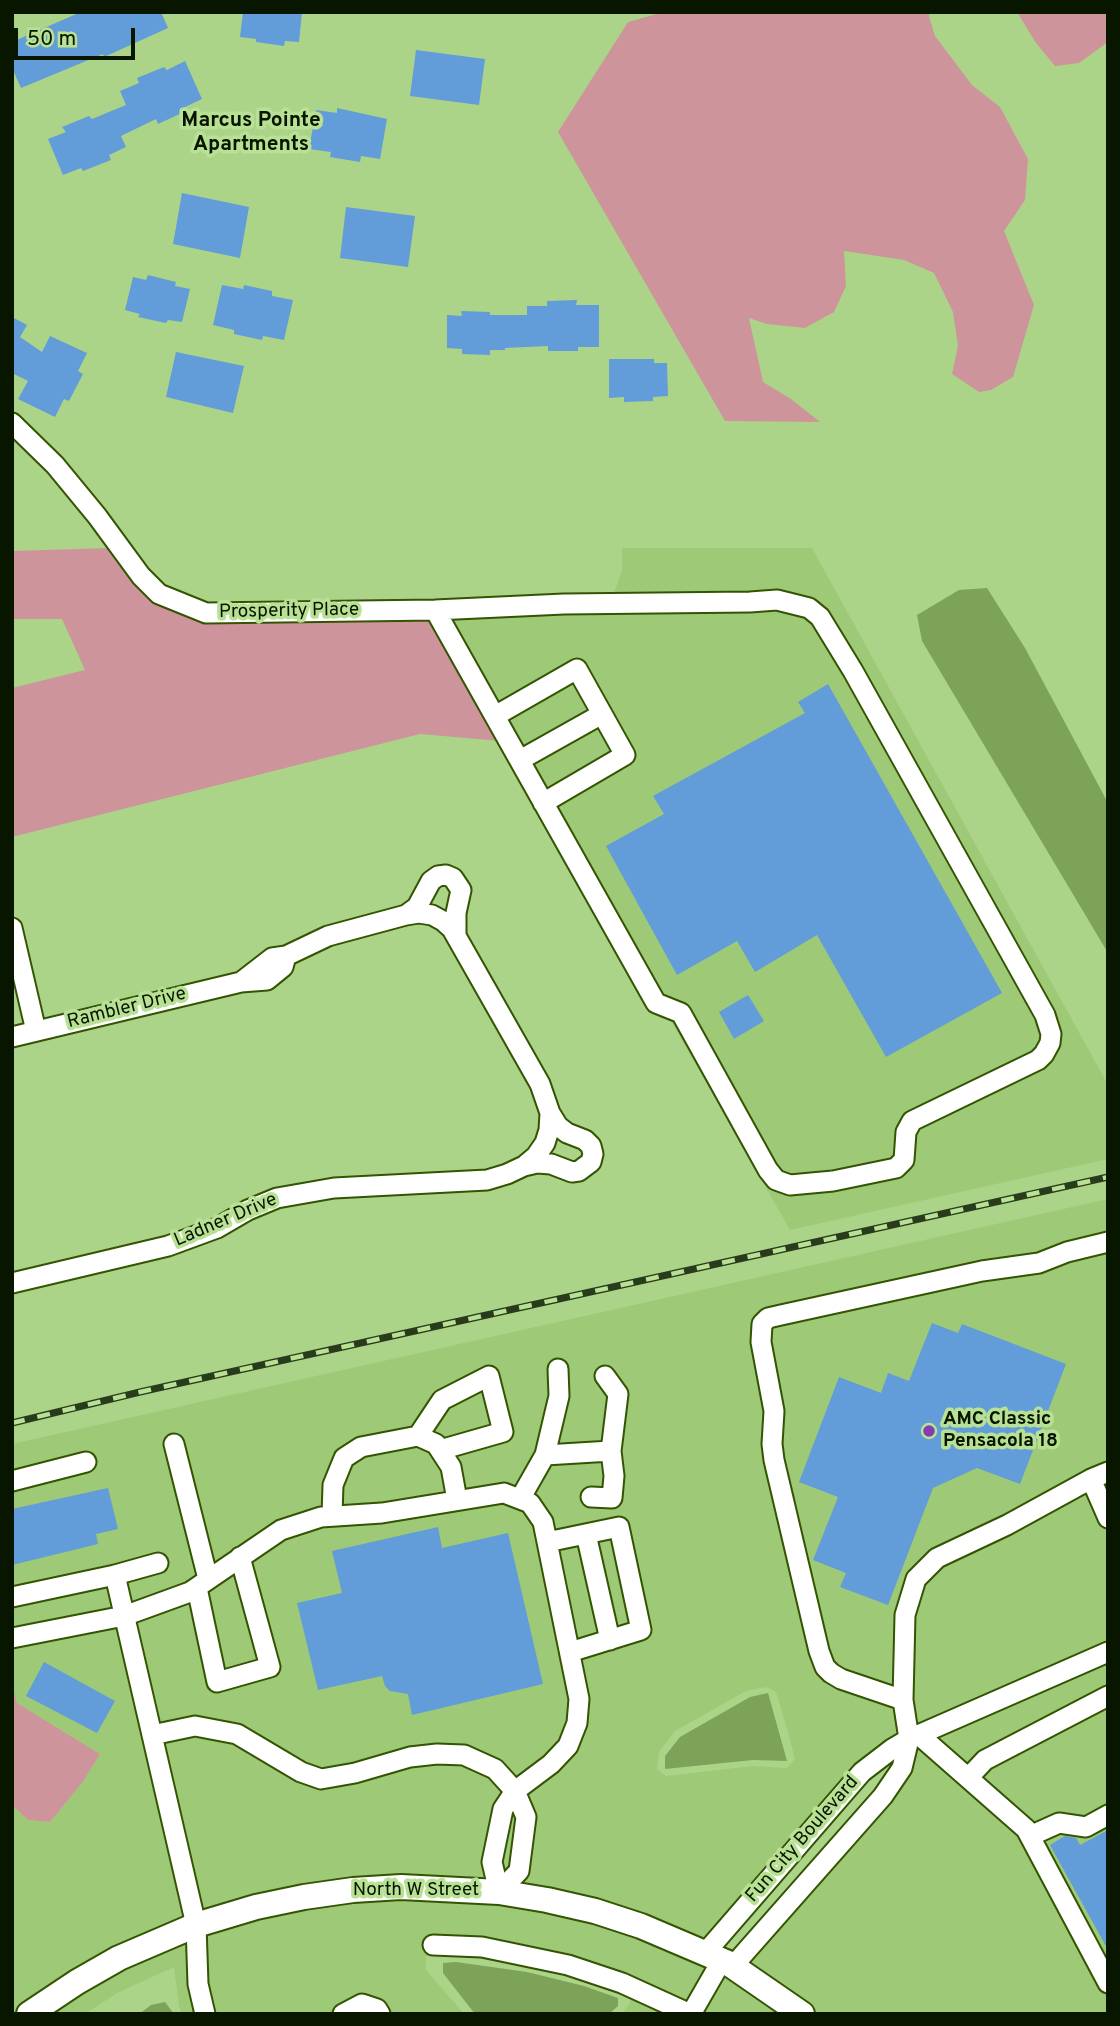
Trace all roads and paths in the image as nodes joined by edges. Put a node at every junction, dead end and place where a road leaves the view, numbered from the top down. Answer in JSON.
{"nodes":[{"id":1,"x":12,"y":423,"type":"edge"},
{"id":2,"x":435,"y":610,"type":"junction"},
{"id":3,"x":602,"y":714,"type":"junction"},
{"id":4,"x":495,"y":716,"type":"junction"},
{"id":5,"x":520,"y":760,"type":"junction"},
{"id":6,"x":543,"y":803,"type":"junction"},
{"id":7,"x":406,"y":915,"type":"junction"},
{"id":8,"x":12,"y":928,"type":"edge"},
{"id":9,"x":456,"y":934,"type":"junction"},
{"id":10,"x":36,"y":1031,"type":"junction"},
{"id":11,"x":12,"y":1037,"type":"edge"},
{"id":12,"x":550,"y":1113,"type":"junction"},
{"id":13,"x":524,"y":1166,"type":"junction"},
{"id":14,"x":1108,"y":1242,"type":"edge"},
{"id":15,"x":12,"y":1283,"type":"edge"},
{"id":16,"x":558,"y":1369,"type":"dead end"},
{"id":17,"x":606,"y":1376,"type":"dead end"},
{"id":18,"x":418,"y":1436,"type":"junction"},
{"id":19,"x":174,"y":1444,"type":"dead end"},
{"id":20,"x":439,"y":1450,"type":"junction"},
{"id":21,"x":611,"y":1451,"type":"junction"},
{"id":22,"x":545,"y":1455,"type":"junction"},
{"id":23,"x":86,"y":1462,"type":"dead end"},
{"id":24,"x":1099,"y":1476,"type":"edge"},
{"id":25,"x":12,"y":1480,"type":"edge"},
{"id":26,"x":591,"y":1497,"type":"dead end"},
{"id":27,"x":520,"y":1499,"type":"junction"},
{"id":28,"x":457,"y":1500,"type":"junction"},
{"id":29,"x":332,"y":1516,"type":"junction"},
{"id":30,"x":1108,"y":1518,"type":"edge"},
{"id":31,"x":586,"y":1534,"type":"junction"},
{"id":32,"x":547,"y":1542,"type":"junction"},
{"id":33,"x":240,"y":1557,"type":"junction"},
{"id":34,"x":158,"y":1563,"type":"dead end"},
{"id":35,"x":115,"y":1575,"type":"junction"},
{"id":36,"x":202,"y":1583,"type":"junction"},
{"id":37,"x":12,"y":1597,"type":"edge"},
{"id":38,"x":124,"y":1616,"type":"junction"},
{"id":39,"x":12,"y":1639,"type":"edge"},
{"id":40,"x":610,"y":1640,"type":"junction"},
{"id":41,"x":570,"y":1652,"type":"junction"},
{"id":42,"x":1108,"y":1652,"type":"edge"},
{"id":43,"x":1108,"y":1696,"type":"edge"},
{"id":44,"x":903,"y":1700,"type":"junction"},
{"id":45,"x":152,"y":1735,"type":"junction"},
{"id":46,"x":914,"y":1737,"type":"junction"},
{"id":47,"x":968,"y":1778,"type":"junction"},
{"id":48,"x":515,"y":1791,"type":"junction"},
{"id":49,"x":1108,"y":1815,"type":"edge"},
{"id":50,"x":1030,"y":1836,"type":"junction"},
{"id":51,"x":499,"y":1892,"type":"junction"},
{"id":52,"x":196,"y":1925,"type":"junction"},
{"id":53,"x":433,"y":1945,"type":"dead end"},
{"id":54,"x":721,"y":1960,"type":"junction"},
{"id":55,"x":1108,"y":1983,"type":"edge"},
{"id":56,"x":665,"y":2009,"type":"edge"},
{"id":57,"x":29,"y":2014,"type":"edge"},
{"id":58,"x":205,"y":2014,"type":"edge"},
{"id":59,"x":343,"y":2014,"type":"edge"},
{"id":60,"x":380,"y":2014,"type":"edge"},
{"id":61,"x":691,"y":2014,"type":"edge"},
{"id":62,"x":802,"y":2014,"type":"edge"}],
"edges":[{"from":1,"to":2,"type":"street","name":"Prosperity Place"},
{"from":2,"to":4,"type":"street"},
{"from":2,"to":6,"type":"street","name":"Prosperity Place"},
{"from":3,"to":4,"type":"street"},
{"from":3,"to":5,"type":"street"},
{"from":3,"to":6,"type":"street"},
{"from":4,"to":5,"type":"street"},
{"from":5,"to":6,"type":"street"},
{"from":7,"to":9,"type":"street","name":"Rambler Drive"},
{"from":7,"to":9,"type":"street"},
{"from":7,"to":10,"type":"street","name":"Rambler Drive"},
{"from":8,"to":10,"type":"street"},
{"from":9,"to":12,"type":"street","name":"Ladner Drive"},
{"from":10,"to":11,"type":"street","name":"Rambler Drive"},
{"from":12,"to":13,"type":"street","name":"Ladner Drive"},
{"from":12,"to":13,"type":"street","name":"Ladner Drive"},
{"from":13,"to":15,"type":"street","name":"Ladner Drive"},
{"from":14,"to":44,"type":"street"},
{"from":16,"to":22,"type":"street"},
{"from":17,"to":21,"type":"street"},
{"from":18,"to":20,"type":"street"},
{"from":18,"to":20,"type":"street"},
{"from":18,"to":29,"type":"street"},
{"from":19,"to":36,"type":"street"},
{"from":20,"to":28,"type":"street"},
{"from":21,"to":22,"type":"street"},
{"from":21,"to":26,"type":"street"},
{"from":22,"to":27,"type":"street"},
{"from":23,"to":25,"type":"street"},
{"from":24,"to":30,"type":"street"},
{"from":24,"to":44,"type":"street"},
{"from":27,"to":28,"type":"street"},
{"from":27,"to":32,"type":"street"},
{"from":28,"to":29,"type":"street"},
{"from":29,"to":33,"type":"street"},
{"from":31,"to":32,"type":"street"},
{"from":31,"to":40,"type":"street"},
{"from":31,"to":40,"type":"street"},
{"from":32,"to":41,"type":"street"},
{"from":33,"to":36,"type":"street"},
{"from":33,"to":36,"type":"street"},
{"from":34,"to":35,"type":"street"},
{"from":35,"to":37,"type":"street"},
{"from":35,"to":38,"type":"street"},
{"from":36,"to":38,"type":"street"},
{"from":38,"to":39,"type":"street"},
{"from":38,"to":45,"type":"street"},
{"from":40,"to":41,"type":"street"},
{"from":41,"to":48,"type":"street"},
{"from":42,"to":46,"type":"street","name":"Fun City Boulevard"},
{"from":43,"to":47,"type":"street"},
{"from":44,"to":46,"type":"street"},
{"from":45,"to":48,"type":"street"},
{"from":45,"to":52,"type":"street"},
{"from":46,"to":47,"type":"street"},
{"from":46,"to":54,"type":"street","name":"Fun City Boulevard"},
{"from":46,"to":54,"type":"street","name":"Fun City Boulevard"},
{"from":47,"to":50,"type":"street"},
{"from":48,"to":51,"type":"street"},
{"from":48,"to":51,"type":"street"},
{"from":49,"to":50,"type":"street"},
{"from":50,"to":55,"type":"street"},
{"from":51,"to":52,"type":"main road","name":"North W Street"},
{"from":51,"to":54,"type":"main road","name":"North W Street"},
{"from":52,"to":57,"type":"main road","name":"North W Street"},
{"from":52,"to":58,"type":"street"},
{"from":53,"to":56,"type":"street"},
{"from":54,"to":61,"type":"street"},
{"from":54,"to":62,"type":"main road","name":"North W Street"},
{"from":56,"to":61,"type":"street"},
{"from":59,"to":60,"type":"street"}]}
